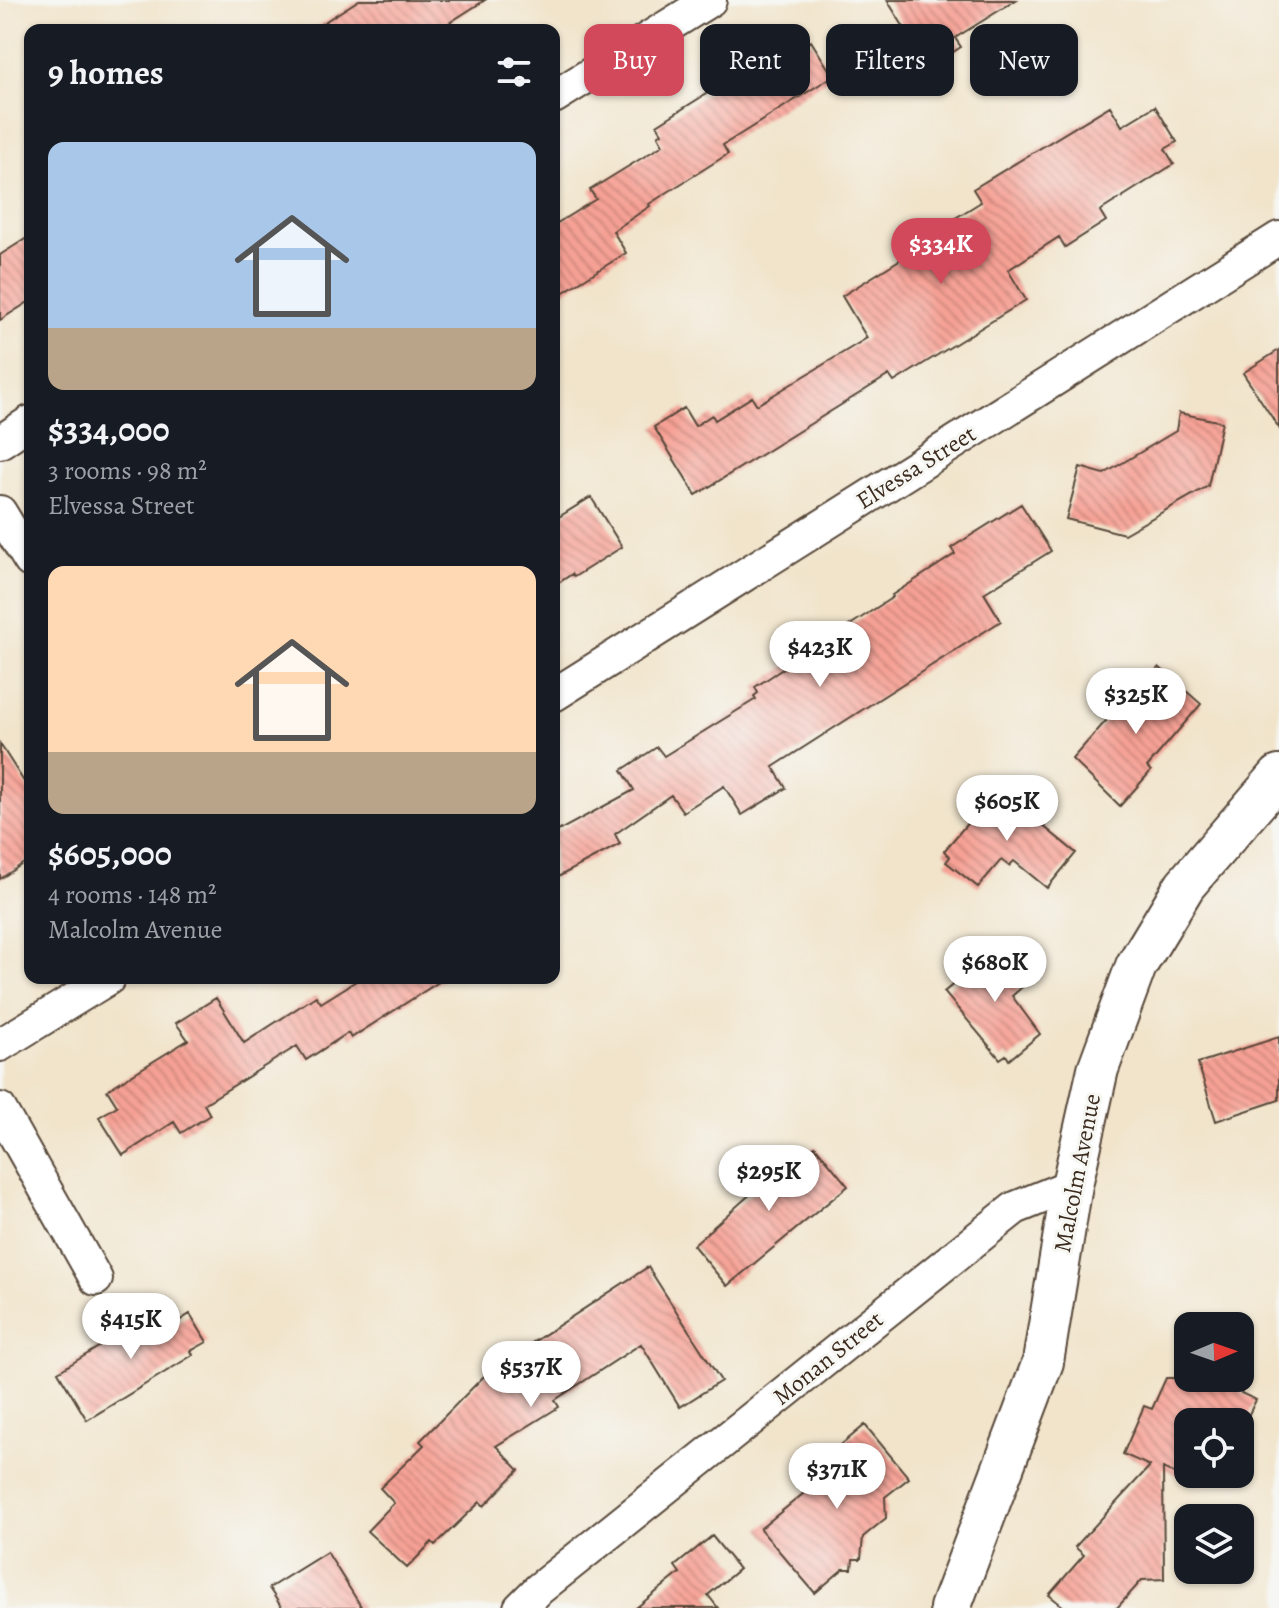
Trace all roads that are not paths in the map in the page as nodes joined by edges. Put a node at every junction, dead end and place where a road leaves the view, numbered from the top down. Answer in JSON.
{"nodes":[{"id":1,"x":710,"y":0,"type":"edge"},
{"id":2,"x":560,"y":93,"type":"edge"},
{"id":3,"x":1279,"y":238,"type":"edge"},
{"id":4,"x":24,"y":426,"type":"edge"},
{"id":5,"x":0,"y":442,"type":"edge"},
{"id":6,"x":0,"y":512,"type":"edge"},
{"id":7,"x":24,"y":551,"type":"edge"},
{"id":8,"x":560,"y":691,"type":"edge"},
{"id":9,"x":1279,"y":776,"type":"edge"},
{"id":10,"x":99,"y":984,"type":"edge"},
{"id":11,"x":0,"y":1045,"type":"edge"},
{"id":12,"x":0,"y":1109,"type":"edge"},
{"id":13,"x":1072,"y":1185,"type":"junction"},
{"id":14,"x":96,"y":1279,"type":"dead end"},
{"id":15,"x":520,"y":1608,"type":"edge"},
{"id":16,"x":950,"y":1608,"type":"edge"}],
"edges":[{"from":1,"to":2,"type":"street"},
{"from":3,"to":8,"type":"street","name":"Elvessa Street"},
{"from":4,"to":5,"type":"street"},
{"from":6,"to":7,"type":"street"},
{"from":9,"to":13,"type":"street","name":"Malcolm Avenue"},
{"from":10,"to":11,"type":"street"},
{"from":12,"to":14,"type":"street"},
{"from":13,"to":15,"type":"street","name":"Monan Street"},
{"from":13,"to":16,"type":"street","name":"Malcolm Avenue"}]}
